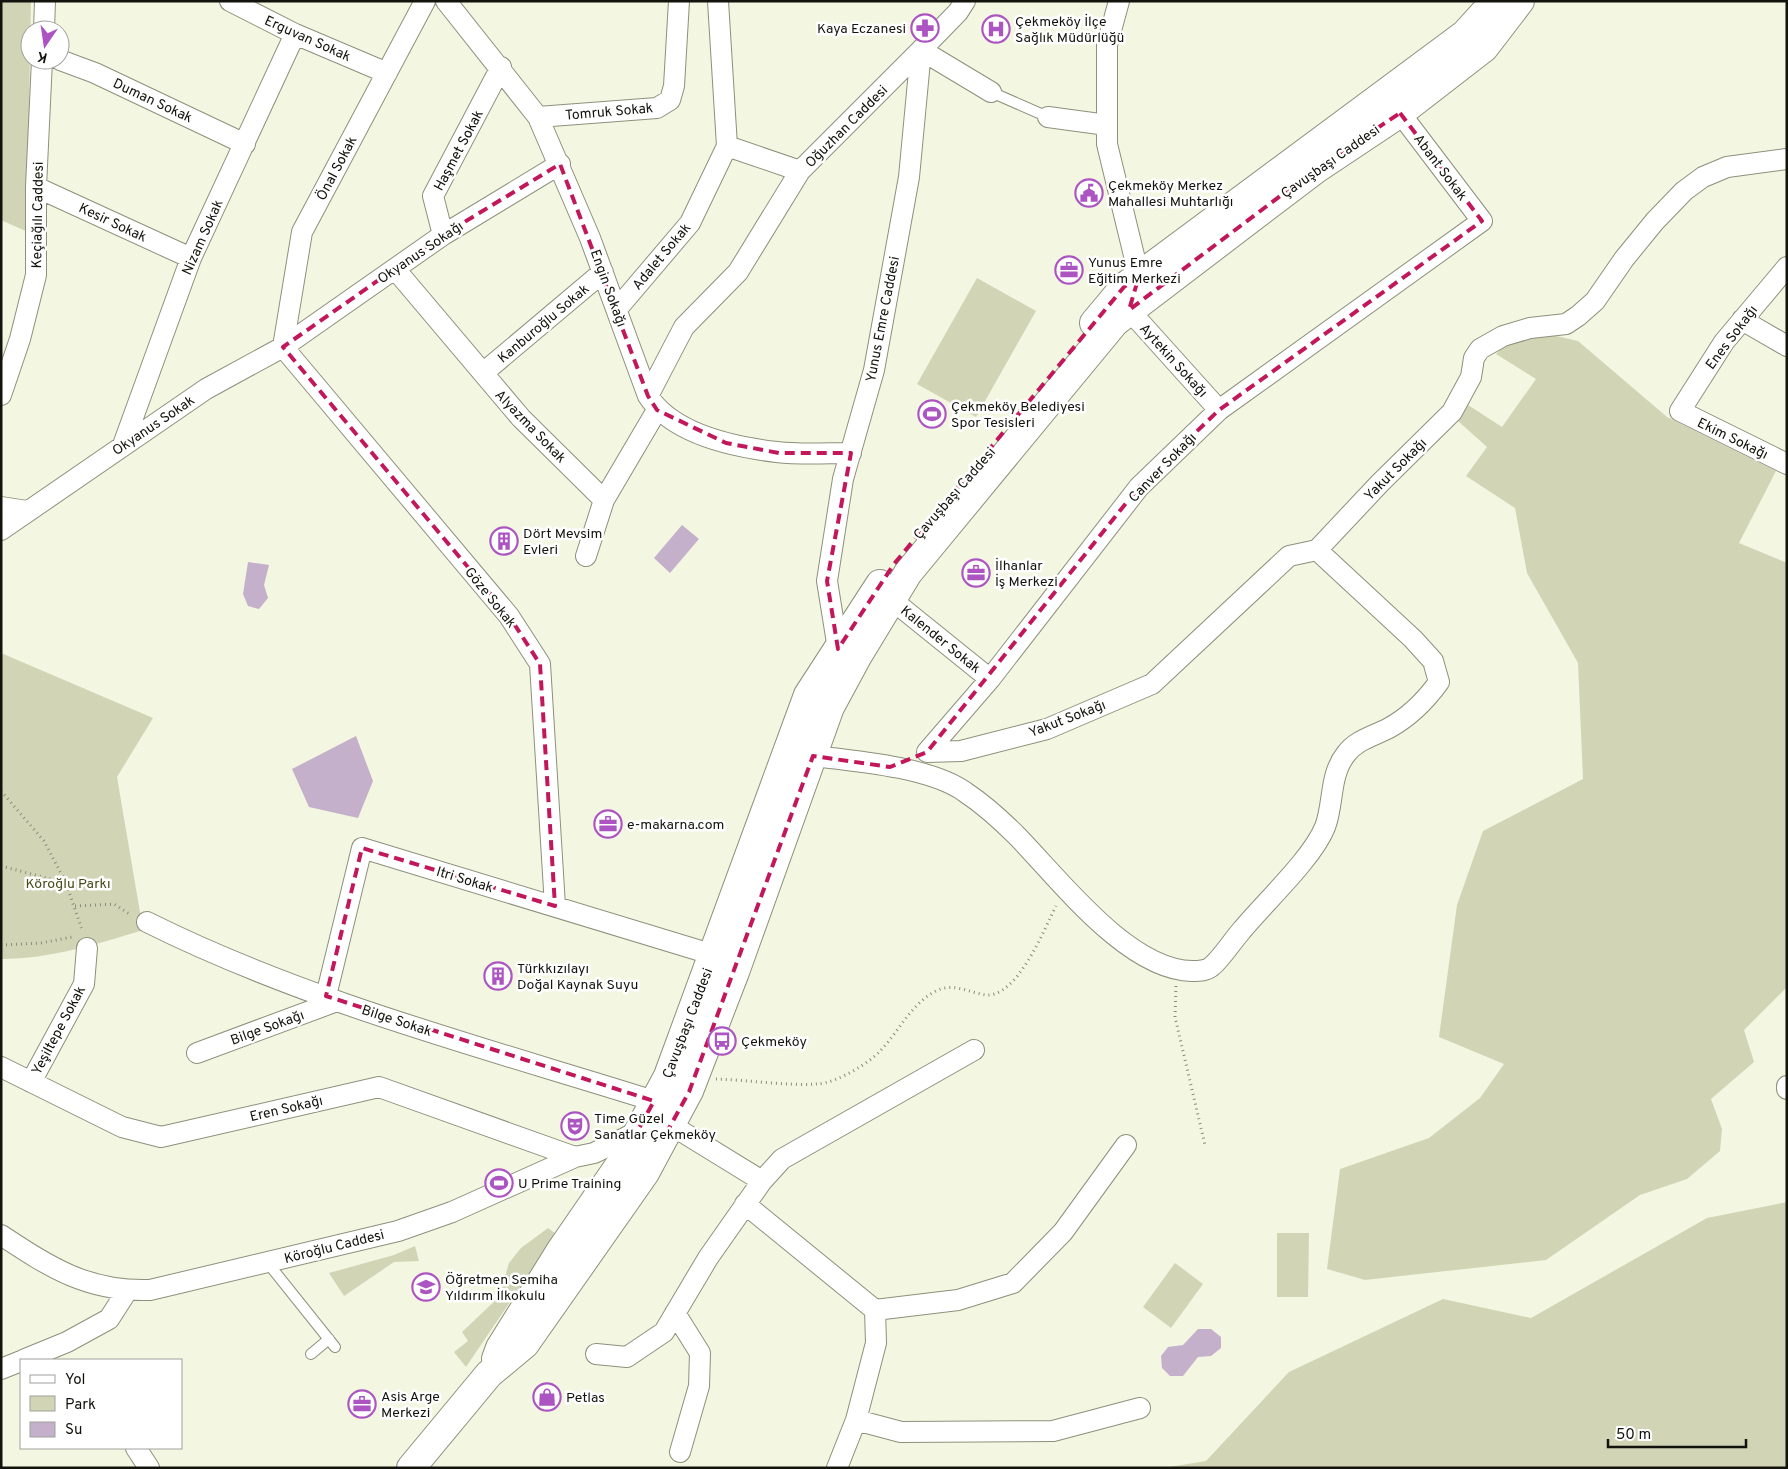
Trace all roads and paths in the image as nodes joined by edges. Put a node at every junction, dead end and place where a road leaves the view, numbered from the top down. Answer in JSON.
{"nodes":[{"id":1,"x":45,"y":1,"type":"edge"},
{"id":2,"x":230,"y":1,"type":"edge"},
{"id":3,"x":425,"y":1,"type":"edge"},
{"id":4,"x":446,"y":1,"type":"edge"},
{"id":5,"x":679,"y":1,"type":"edge"},
{"id":6,"x":718,"y":1,"type":"edge"},
{"id":7,"x":965,"y":1,"type":"edge"},
{"id":8,"x":1119,"y":1,"type":"edge"},
{"id":9,"x":1495,"y":1,"type":"edge"},
{"id":10,"x":1520,"y":1,"type":"edge"},
{"id":11,"x":44,"y":20,"type":"edge"},
{"id":12,"x":295,"y":34,"type":"junction"},
{"id":13,"x":921,"y":50,"type":"junction"},
{"id":14,"x":70,"y":64,"type":"edge"},
{"id":15,"x":501,"y":67,"type":"junction"},
{"id":16,"x":42,"y":70,"type":"edge"},
{"id":17,"x":387,"y":73,"type":"junction"},
{"id":18,"x":991,"y":92,"type":"joint"},
{"id":19,"x":1400,"y":113,"type":"junction"},
{"id":20,"x":538,"y":117,"type":"junction"},
{"id":21,"x":1048,"y":117,"type":"joint"},
{"id":22,"x":1107,"y":125,"type":"junction"},
{"id":23,"x":245,"y":144,"type":"junction"},
{"id":24,"x":727,"y":146,"type":"junction"},
{"id":25,"x":1787,"y":159,"type":"edge"},
{"id":26,"x":560,"y":164,"type":"junction"},
{"id":27,"x":800,"y":171,"type":"junction"},
{"id":28,"x":36,"y":187,"type":"junction"},
{"id":29,"x":1482,"y":222,"type":"joint"},
{"id":30,"x":443,"y":235,"type":"junction"},
{"id":31,"x":191,"y":258,"type":"junction"},
{"id":32,"x":1787,"y":267,"type":"edge"},
{"id":33,"x":395,"y":269,"type":"junction"},
{"id":34,"x":603,"y":272,"type":"junction"},
{"id":35,"x":1139,"y":276,"type":"junction"},
{"id":36,"x":617,"y":309,"type":"junction"},
{"id":37,"x":1130,"y":310,"type":"junction"},
{"id":38,"x":1742,"y":320,"type":"junction"},
{"id":39,"x":1787,"y":346,"type":"edge"},
{"id":40,"x":283,"y":347,"type":"junction"},
{"id":41,"x":482,"y":373,"type":"junction"},
{"id":42,"x":1,"y":394,"type":"edge"},
{"id":43,"x":652,"y":403,"type":"junction"},
{"id":44,"x":1219,"y":410,"type":"junction"},
{"id":45,"x":1680,"y":411,"type":"joint"},
{"id":46,"x":123,"y":445,"type":"junction"},
{"id":47,"x":851,"y":453,"type":"junction"},
{"id":48,"x":1787,"y":464,"type":"edge"},
{"id":49,"x":604,"y":500,"type":"junction"},
{"id":50,"x":1,"y":507,"type":"edge"},
{"id":51,"x":27,"y":511,"type":"junction"},
{"id":52,"x":1,"y":530,"type":"edge"},
{"id":53,"x":1317,"y":550,"type":"junction"},
{"id":54,"x":586,"y":556,"type":"dead end"},
{"id":55,"x":892,"y":600,"type":"junction"},
{"id":56,"x":846,"y":656,"type":"junction"},
{"id":57,"x":990,"y":679,"type":"junction"},
{"id":58,"x":928,"y":752,"type":"junction"},
{"id":59,"x":813,"y":756,"type":"junction"},
{"id":60,"x":890,"y":767,"type":"junction"},
{"id":61,"x":1,"y":791,"type":"edge"},
{"id":62,"x":1,"y":866,"type":"edge"},
{"id":63,"x":66,"y":884,"type":"junction"},
{"id":64,"x":1065,"y":888,"type":"junction"},
{"id":65,"x":75,"y":906,"type":"junction"},
{"id":66,"x":555,"y":906,"type":"junction"},
{"id":67,"x":147,"y":922,"type":"joint"},
{"id":68,"x":85,"y":942,"type":"junction"},
{"id":69,"x":1,"y":945,"type":"edge"},
{"id":70,"x":714,"y":955,"type":"junction"},
{"id":71,"x":1176,"y":971,"type":"junction"},
{"id":72,"x":332,"y":998,"type":"junction"},
{"id":73,"x":974,"y":1050,"type":"dead end"},
{"id":74,"x":196,"y":1053,"type":"dead end"},
{"id":75,"x":1,"y":1067,"type":"edge"},
{"id":76,"x":696,"y":1076,"type":"junction"},
{"id":77,"x":31,"y":1082,"type":"junction"},
{"id":78,"x":654,"y":1101,"type":"junction"},
{"id":79,"x":638,"y":1132,"type":"junction"},
{"id":80,"x":667,"y":1132,"type":"junction"},
{"id":81,"x":1126,"y":1145,"type":"dead end"},
{"id":82,"x":1205,"y":1145,"type":"dead end"},
{"id":83,"x":575,"y":1157,"type":"junction"},
{"id":84,"x":762,"y":1181,"type":"junction"},
{"id":85,"x":745,"y":1204,"type":"junction"},
{"id":86,"x":2,"y":1236,"type":"edge"},
{"id":87,"x":267,"y":1262,"type":"junction"},
{"id":88,"x":127,"y":1291,"type":"junction"},
{"id":89,"x":876,"y":1310,"type":"junction"},
{"id":90,"x":675,"y":1314,"type":"junction"},
{"id":91,"x":311,"y":1354,"type":"dead end"},
{"id":92,"x":596,"y":1354,"type":"dead end"},
{"id":93,"x":27,"y":1359,"type":"edge"},
{"id":94,"x":20,"y":1362,"type":"edge"},
{"id":95,"x":1,"y":1369,"type":"edge"},
{"id":96,"x":490,"y":1374,"type":"junction"},
{"id":97,"x":1140,"y":1408,"type":"dead end"},
{"id":98,"x":856,"y":1420,"type":"junction"},
{"id":99,"x":137,"y":1449,"type":"edge"},
{"id":100,"x":680,"y":1452,"type":"dead end"},
{"id":101,"x":149,"y":1468,"type":"edge"},
{"id":102,"x":411,"y":1468,"type":"edge"},
{"id":103,"x":837,"y":1468,"type":"edge"}],
"edges":[{"from":1,"to":11,"type":"street"},
{"from":2,"to":12,"type":"street","name":"Erguvan Sokak"},
{"from":3,"to":17,"type":"street","name":"Önal Sokak"},
{"from":4,"to":15,"type":"street","name":"Engin Sokağı"},
{"from":5,"to":20,"type":"street","name":"Tomruk Sokak"},
{"from":6,"to":24,"type":"street"},
{"from":7,"to":13,"type":"street"},
{"from":8,"to":22,"type":"street"},
{"from":9,"to":35,"type":"main road","name":"Çavuşbaşı Caddesi"},
{"from":10,"to":19,"type":"main road","name":"Çavuşbaşı Caddesi"},
{"from":12,"to":17,"type":"street","name":"Erguvan Sokak"},
{"from":12,"to":23,"type":"street","name":"Nizam Sokak"},
{"from":13,"to":18,"type":"street"},
{"from":13,"to":27,"type":"street","name":"Oğuzhan Caddesi"},
{"from":13,"to":47,"type":"street","name":"Yunus Emre Caddesi"},
{"from":14,"to":23,"type":"street","name":"Duman Sokak"},
{"from":15,"to":20,"type":"street","name":"Engin Sokağı"},
{"from":15,"to":30,"type":"street","name":"Haşmet Sokak"},
{"from":16,"to":28,"type":"street","name":"Keçiağılı Caddesi"},
{"from":17,"to":40,"type":"street","name":"Önal Sokak"},
{"from":18,"to":21,"type":"lane"},
{"from":19,"to":29,"type":"street","name":"Abant Sokak"},
{"from":19,"to":37,"type":"main road","name":"Çavuşbaşı Caddesi"},
{"from":20,"to":26,"type":"street","name":"Engin Sokağı"},
{"from":21,"to":22,"type":"street"},
{"from":22,"to":35,"type":"street"},
{"from":23,"to":31,"type":"street","name":"Nizam Sokak"},
{"from":24,"to":27,"type":"street","name":"Oğuzhan Caddesi"},
{"from":24,"to":36,"type":"street","name":"Adalet Sokak"},
{"from":25,"to":53,"type":"street","name":"Yakut Sokağı"},
{"from":26,"to":30,"type":"street","name":"Okyanus Sokağı"},
{"from":26,"to":34,"type":"street","name":"Engin Sokağı"},
{"from":27,"to":43,"type":"street"},
{"from":28,"to":31,"type":"street","name":"Kesir Sokak"},
{"from":28,"to":42,"type":"street","name":"Keçiağılı Caddesi"},
{"from":29,"to":44,"type":"street","name":"Canver Sokağı"},
{"from":30,"to":33,"type":"street","name":"Okyanus Sokağı"},
{"from":31,"to":46,"type":"street","name":"Nizam Sokak"},
{"from":32,"to":38,"type":"street","name":"Enes Sokağı"},
{"from":33,"to":40,"type":"street","name":"Okyanus Sokağı"},
{"from":33,"to":41,"type":"street","name":"Alyazma Sokak"},
{"from":34,"to":36,"type":"street","name":"Engin Sokağı"},
{"from":34,"to":41,"type":"street","name":"Kanburoğlu Sokak"},
{"from":35,"to":37,"type":"street"},
{"from":35,"to":56,"type":"main road","name":"Çavuşbaşı Caddesi"},
{"from":36,"to":43,"type":"street","name":"Engin Sokağı"},
{"from":37,"to":44,"type":"street","name":"Aytekin Sokağı"},
{"from":37,"to":55,"type":"main road","name":"Çavuşbaşı Caddesi"},
{"from":38,"to":39,"type":"street"},
{"from":38,"to":45,"type":"street","name":"Enes Sokağı"},
{"from":40,"to":46,"type":"street","name":"Okyanus Sokak"},
{"from":40,"to":66,"type":"street","name":"Göze Sokak"},
{"from":41,"to":49,"type":"street","name":"Alyazma Sokak"},
{"from":43,"to":47,"type":"street"},
{"from":43,"to":49,"type":"street"},
{"from":44,"to":57,"type":"street","name":"Canver Sokağı"},
{"from":45,"to":48,"type":"street","name":"Ekim Sokağı"},
{"from":46,"to":51,"type":"street","name":"Okyanus Sokak"},
{"from":47,"to":56,"type":"street","name":"Yunus Emre Caddesi"},
{"from":49,"to":54,"type":"street"},
{"from":50,"to":51,"type":"street"},
{"from":51,"to":52,"type":"street"},
{"from":53,"to":58,"type":"street","name":"Yakut Sokağı"},
{"from":53,"to":71,"type":"street"},
{"from":55,"to":56,"type":"main road","name":"Çavuşbaşı Caddesi"},
{"from":55,"to":57,"type":"street","name":"Kalender Sokak"},
{"from":56,"to":59,"type":"main road","name":"Çavuşbaşı Caddesi"},
{"from":56,"to":70,"type":"main road","name":"Çavuşbaşı Caddesi"},
{"from":57,"to":58,"type":"street","name":"Canver Sokağı"},
{"from":58,"to":60,"type":"street"},
{"from":59,"to":60,"type":"street"},
{"from":59,"to":76,"type":"main road","name":"Çavuşbaşı Caddesi"},
{"from":60,"to":64,"type":"street"},
{"from":61,"to":63,"type":"path"},
{"from":62,"to":63,"type":"path"},
{"from":63,"to":65,"type":"path"},
{"from":64,"to":71,"type":"street"},
{"from":64,"to":76,"type":"path"},
{"from":65,"to":67,"type":"path"},
{"from":65,"to":68,"type":"path"},
{"from":66,"to":70,"type":"street","name":"Itri Sokak"},
{"from":66,"to":72,"type":"street","name":"Itri Sokak"},
{"from":67,"to":72,"type":"street","name":"Bilge Sokak"},
{"from":68,"to":69,"type":"path"},
{"from":68,"to":77,"type":"street","name":"Yeşiltepe Sokak"},
{"from":70,"to":78,"type":"main road","name":"Çavuşbaşı Caddesi"},
{"from":71,"to":82,"type":"path"},
{"from":72,"to":74,"type":"street","name":"Bilge Sokağı"},
{"from":72,"to":78,"type":"street","name":"Bilge Sokak"},
{"from":73,"to":84,"type":"street"},
{"from":75,"to":77,"type":"street","name":"Eren Sokağı"},
{"from":76,"to":80,"type":"main road","name":"Çavuşbaşı Caddesi"},
{"from":77,"to":83,"type":"street","name":"Eren Sokağı"},
{"from":78,"to":79,"type":"main road","name":"Çavuşbaşı Caddesi"},
{"from":79,"to":80,"type":"street"},
{"from":79,"to":83,"type":"street","name":"Köroğlu Caddesi"},
{"from":79,"to":96,"type":"main road","name":"Çavuşbaşı Caddesi"},
{"from":80,"to":84,"type":"street"},
{"from":80,"to":96,"type":"main road","name":"Çavuşbaşı Caddesi"},
{"from":81,"to":89,"type":"street"},
{"from":83,"to":87,"type":"street","name":"Köroğlu Caddesi"},
{"from":84,"to":85,"type":"street"},
{"from":85,"to":89,"type":"street"},
{"from":85,"to":90,"type":"street"},
{"from":86,"to":88,"type":"street","name":"Köroğlu Caddesi"},
{"from":87,"to":88,"type":"street","name":"Köroğlu Caddesi"},
{"from":87,"to":91,"type":"lane"},
{"from":88,"to":93,"type":"street"},
{"from":89,"to":98,"type":"street"},
{"from":90,"to":92,"type":"street"},
{"from":90,"to":100,"type":"street"},
{"from":94,"to":95,"type":"street"},
{"from":96,"to":102,"type":"main road","name":"Çavuşbaşı Caddesi"},
{"from":97,"to":98,"type":"street"},
{"from":98,"to":103,"type":"street"},
{"from":99,"to":101,"type":"street"}]}
